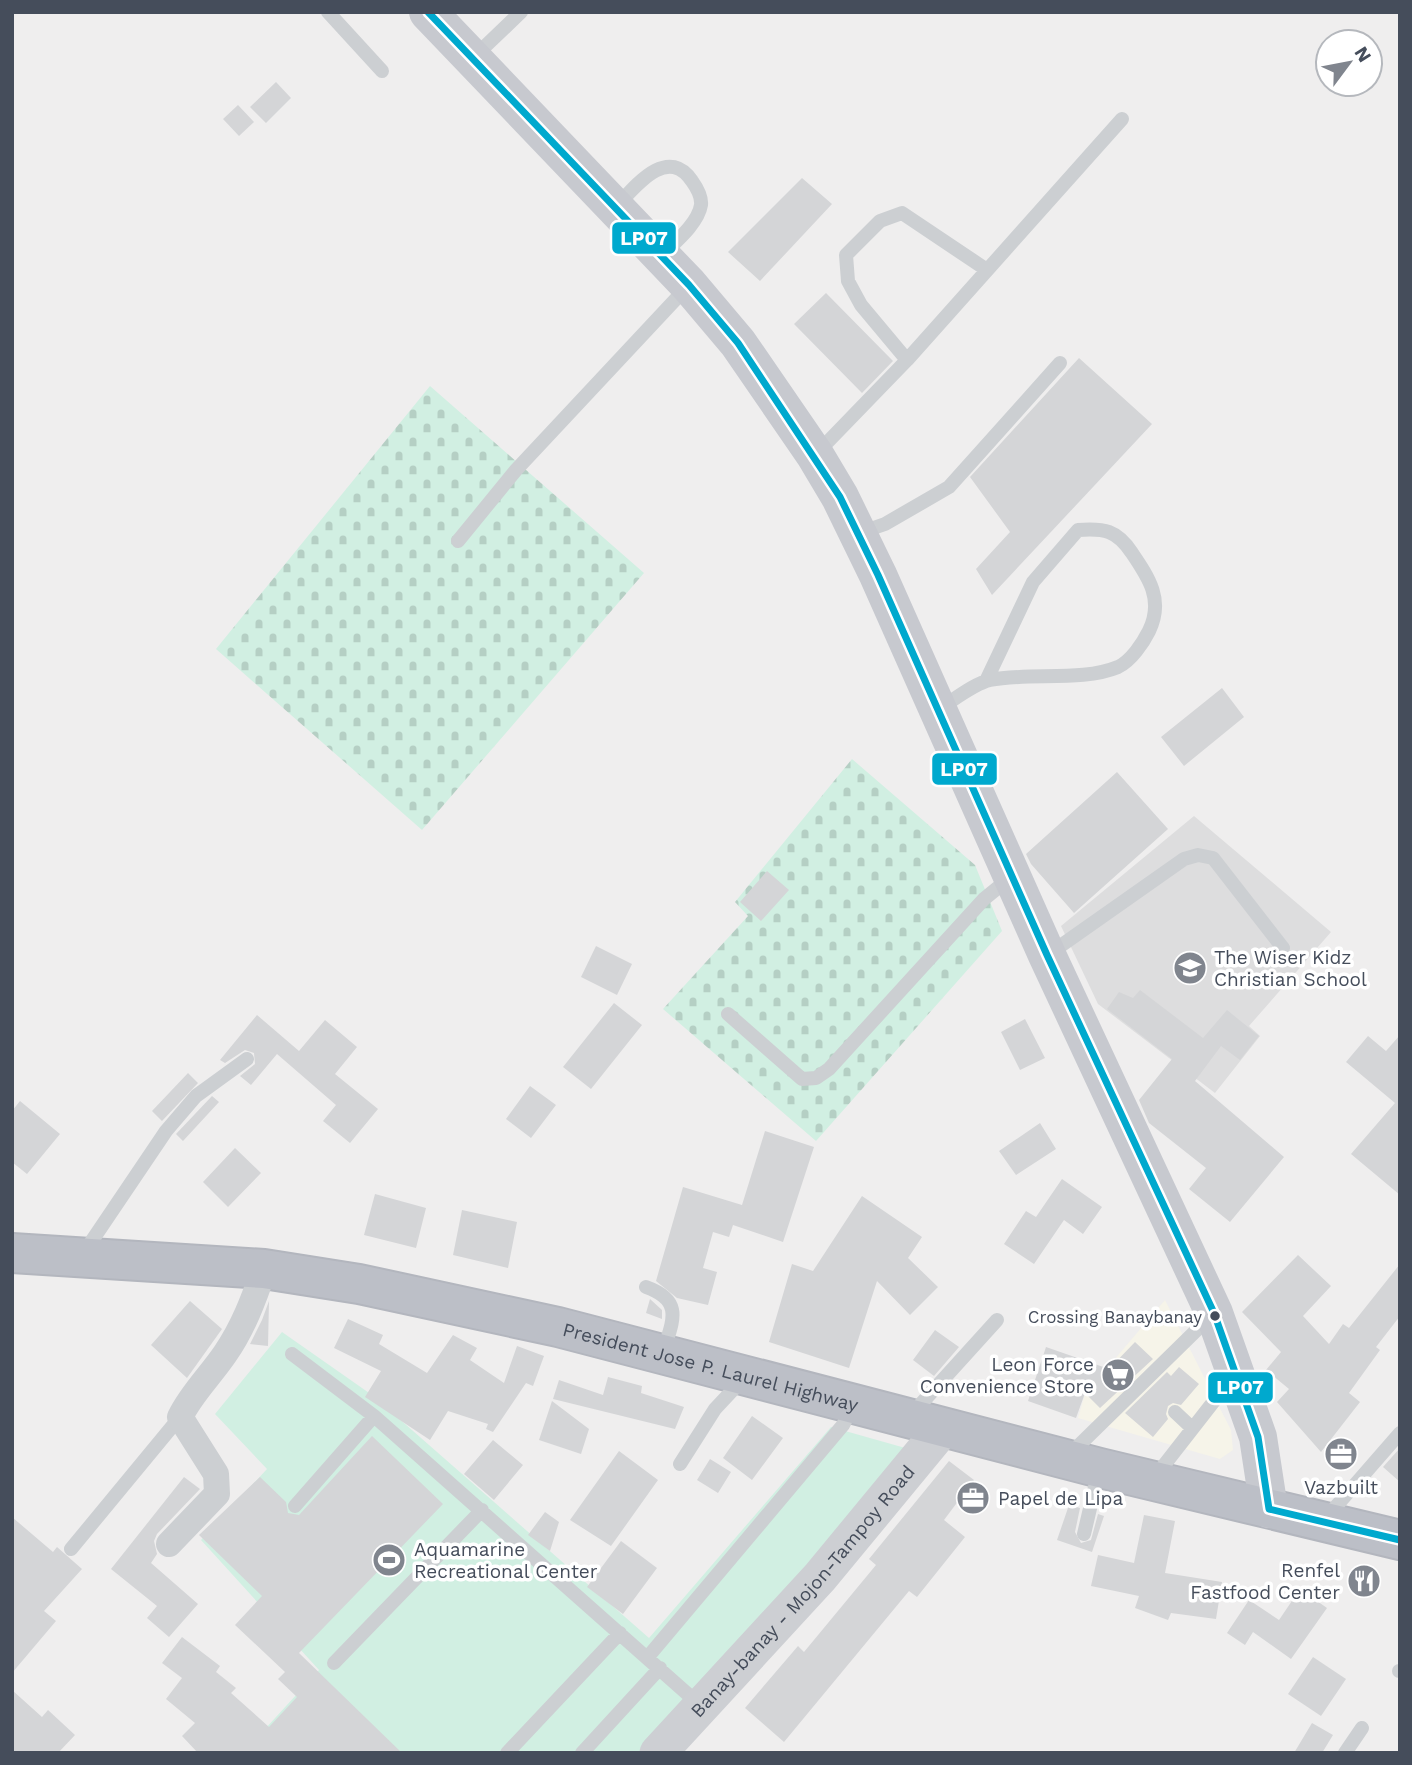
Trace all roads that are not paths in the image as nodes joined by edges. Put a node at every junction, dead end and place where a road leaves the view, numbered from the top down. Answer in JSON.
{"nodes":[{"id":1,"x":328,"y":12,"type":"edge"},
{"id":2,"x":428,"y":12,"type":"edge"},
{"id":3,"x":522,"y":12,"type":"edge"},
{"id":4,"x":472,"y":60,"type":"junction"},
{"id":5,"x":382,"y":71,"type":"dead end"},
{"id":6,"x":1122,"y":119,"type":"dead end"},
{"id":7,"x":615,"y":208,"type":"junction"},
{"id":8,"x":661,"y":256,"type":"junction"},
{"id":9,"x":987,"y":270,"type":"junction"},
{"id":10,"x":689,"y":285,"type":"junction"},
{"id":11,"x":907,"y":360,"type":"junction"},
{"id":12,"x":1060,"y":363,"type":"dead end"},
{"id":13,"x":815,"y":455,"type":"junction"},
{"id":14,"x":858,"y":534,"type":"junction"},
{"id":15,"x":458,"y":541,"type":"dead end"},
{"id":16,"x":986,"y":681,"type":"junction"},
{"id":17,"x":938,"y":709,"type":"junction"},
{"id":18,"x":1012,"y":876,"type":"junction"},
{"id":19,"x":1283,"y":948,"type":"dead end"},
{"id":20,"x":1048,"y":955,"type":"junction"},
{"id":21,"x":728,"y":1014,"type":"dead end"},
{"id":22,"x":247,"y":1059,"type":"dead end"},
{"id":23,"x":12,"y":1253,"type":"edge"},
{"id":24,"x":81,"y":1257,"type":"junction"},
{"id":25,"x":264,"y":1269,"type":"junction"},
{"id":26,"x":646,"y":1287,"type":"dead end"},
{"id":27,"x":1214,"y":1313,"type":"junction"},
{"id":28,"x":997,"y":1320,"type":"dead end"},
{"id":29,"x":292,"y":1354,"type":"dead end"},
{"id":30,"x":663,"y":1354,"type":"junction"},
{"id":31,"x":1236,"y":1373,"type":"junction"},
{"id":32,"x":748,"y":1375,"type":"junction"},
{"id":33,"x":853,"y":1404,"type":"junction"},
{"id":34,"x":1175,"y":1412,"type":"dead end"},
{"id":35,"x":374,"y":1416,"type":"junction"},
{"id":36,"x":180,"y":1417,"type":"junction"},
{"id":37,"x":926,"y":1423,"type":"junction"},
{"id":38,"x":1192,"y":1428,"type":"junction"},
{"id":39,"x":1400,"y":1433,"type":"edge"},
{"id":40,"x":1083,"y":1463,"type":"junction"},
{"id":41,"x":680,"y":1464,"type":"dead end"},
{"id":42,"x":1154,"y":1479,"type":"junction"},
{"id":43,"x":295,"y":1506,"type":"dead end"},
{"id":44,"x":1269,"y":1509,"type":"junction"},
{"id":45,"x":482,"y":1510,"type":"junction"},
{"id":46,"x":1323,"y":1522,"type":"junction"},
{"id":47,"x":1084,"y":1534,"type":"dead end"},
{"id":48,"x":1400,"y":1540,"type":"edge"},
{"id":49,"x":169,"y":1544,"type":"dead end"},
{"id":50,"x":71,"y":1549,"type":"dead end"},
{"id":51,"x":620,"y":1633,"type":"junction"},
{"id":52,"x":647,"y":1658,"type":"junction"},
{"id":53,"x":334,"y":1663,"type":"dead end"},
{"id":54,"x":660,"y":1668,"type":"junction"},
{"id":55,"x":1362,"y":1728,"type":"dead end"},
{"id":56,"x":680,"y":1733,"type":"edge"},
{"id":57,"x":507,"y":1753,"type":"edge"},
{"id":58,"x":582,"y":1753,"type":"edge"},
{"id":59,"x":1345,"y":1753,"type":"edge"}],
"edges":[{"from":1,"to":5,"type":"lane"},
{"from":2,"to":4,"type":"main road"},
{"from":3,"to":4,"type":"lane"},
{"from":4,"to":7,"type":"main road"},
{"from":6,"to":9,"type":"lane"},
{"from":7,"to":8,"type":"main road"},
{"from":7,"to":8,"type":"lane"},
{"from":8,"to":10,"type":"main road"},
{"from":9,"to":11,"type":"lane"},
{"from":9,"to":11,"type":"lane"},
{"from":10,"to":13,"type":"main road"},
{"from":10,"to":15,"type":"lane"},
{"from":11,"to":13,"type":"lane"},
{"from":12,"to":14,"type":"lane"},
{"from":13,"to":14,"type":"main road"},
{"from":14,"to":17,"type":"main road"},
{"from":16,"to":16,"type":"lane"},
{"from":16,"to":17,"type":"lane"},
{"from":17,"to":18,"type":"main road"},
{"from":18,"to":20,"type":"main road"},
{"from":18,"to":21,"type":"lane"},
{"from":19,"to":20,"type":"lane"},
{"from":20,"to":27,"type":"main road"},
{"from":22,"to":24,"type":"lane"},
{"from":23,"to":24,"type":"highway","name":"President Jose P. Laurel Highway"},
{"from":24,"to":25,"type":"highway","name":"President Jose P. Laurel Highway"},
{"from":25,"to":30,"type":"highway","name":"President Jose P. Laurel Highway"},
{"from":25,"to":36,"type":"street"},
{"from":26,"to":30,"type":"lane"},
{"from":27,"to":31,"type":"main road"},
{"from":27,"to":40,"type":"lane"},
{"from":28,"to":37,"type":"lane"},
{"from":29,"to":35,"type":"lane"},
{"from":30,"to":32,"type":"highway","name":"President Jose P. Laurel Highway"},
{"from":31,"to":38,"type":"lane"},
{"from":31,"to":44,"type":"main road"},
{"from":32,"to":33,"type":"highway","name":"President Jose P. Laurel Highway"},
{"from":32,"to":41,"type":"lane"},
{"from":33,"to":37,"type":"highway","name":"President Jose P. Laurel Highway"},
{"from":33,"to":52,"type":"lane"},
{"from":34,"to":38,"type":"lane"},
{"from":35,"to":43,"type":"lane"},
{"from":35,"to":45,"type":"lane"},
{"from":36,"to":49,"type":"street"},
{"from":36,"to":50,"type":"lane"},
{"from":37,"to":40,"type":"highway","name":"President Jose P. Laurel Highway"},
{"from":37,"to":56,"type":"street","name":"Banay-banay - Mojon-Tampoy Road"},
{"from":38,"to":42,"type":"lane"},
{"from":39,"to":46,"type":"lane"},
{"from":40,"to":42,"type":"highway","name":"President Jose P. Laurel Highway"},
{"from":40,"to":47,"type":"lane"},
{"from":42,"to":44,"type":"highway","name":"President Jose P. Laurel Highway"},
{"from":44,"to":46,"type":"highway","name":"President Jose P. Laurel Highway"},
{"from":45,"to":51,"type":"lane"},
{"from":45,"to":53,"type":"lane"},
{"from":46,"to":48,"type":"highway","name":"President Jose P. Laurel Highway"},
{"from":51,"to":52,"type":"lane"},
{"from":51,"to":57,"type":"lane"},
{"from":52,"to":54,"type":"lane"},
{"from":54,"to":56,"type":"lane"},
{"from":54,"to":58,"type":"lane"},
{"from":55,"to":59,"type":"lane"}]}
